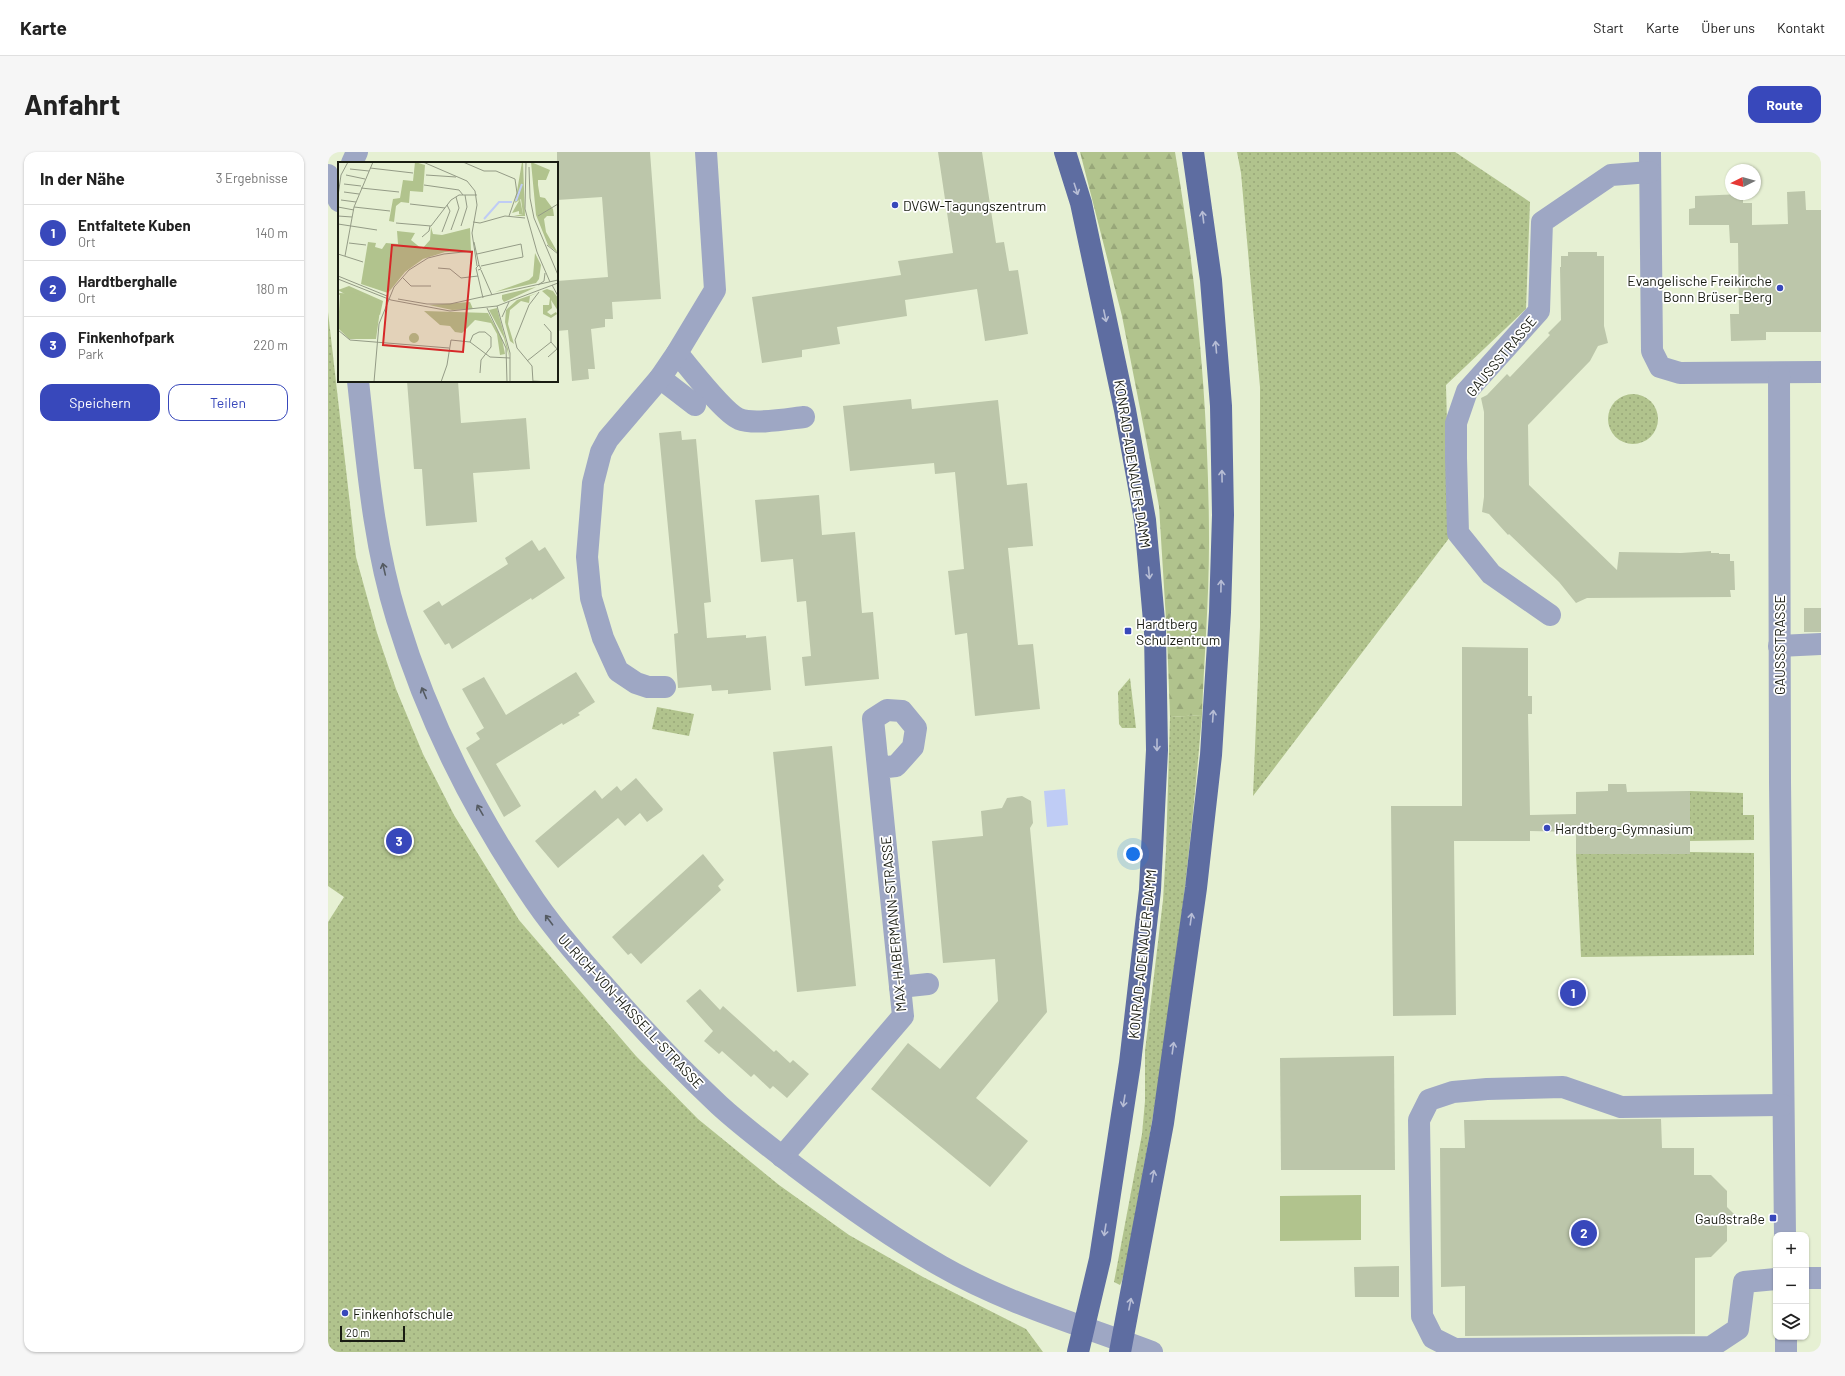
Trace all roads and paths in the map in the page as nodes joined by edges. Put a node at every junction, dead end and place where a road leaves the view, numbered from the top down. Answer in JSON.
{"nodes":[{"id":1,"x":357,"y":152,"type":"edge"},
{"id":2,"x":706,"y":152,"type":"edge"},
{"id":3,"x":1064,"y":152,"type":"edge"},
{"id":4,"x":1193,"y":152,"type":"edge"},
{"id":5,"x":352,"y":162,"type":"edge"},
{"id":6,"x":1650,"y":162,"type":"edge"},
{"id":7,"x":328,"y":175,"type":"edge"},
{"id":8,"x":338,"y":199,"type":"edge"},
{"id":9,"x":677,"y":353,"type":"junction"},
{"id":10,"x":1821,"y":372,"type":"edge"},
{"id":11,"x":1779,"y":373,"type":"junction"},
{"id":12,"x":660,"y":378,"type":"junction"},
{"id":13,"x":358,"y":382,"type":"edge"},
{"id":14,"x":695,"y":405,"type":"dead end"},
{"id":15,"x":804,"y":417,"type":"dead end"},
{"id":16,"x":1550,"y":615,"type":"dead end"},
{"id":17,"x":1821,"y":644,"type":"edge"},
{"id":18,"x":1779,"y":646,"type":"junction"},
{"id":19,"x":664,"y":687,"type":"dead end"},
{"id":20,"x":878,"y":768,"type":"dead end"},
{"id":21,"x":928,"y":984,"type":"dead end"},
{"id":22,"x":900,"y":987,"type":"junction"},
{"id":23,"x":1783,"y":1105,"type":"junction"},
{"id":24,"x":782,"y":1156,"type":"junction"},
{"id":25,"x":1786,"y":1232,"type":"edge"},
{"id":26,"x":1809,"y":1278,"type":"edge"},
{"id":27,"x":1821,"y":1278,"type":"edge"},
{"id":28,"x":1773,"y":1279,"type":"edge"},
{"id":29,"x":1084,"y":1329,"type":"junction"},
{"id":30,"x":1786,"y":1340,"type":"edge"},
{"id":31,"x":1121,"y":1347,"type":"edge"},
{"id":32,"x":1078,"y":1352,"type":"edge"},
{"id":33,"x":1152,"y":1352,"type":"edge"},
{"id":34,"x":1786,"y":1352,"type":"edge"}],
"edges":[{"from":1,"to":5,"type":"street"},
{"from":2,"to":9,"type":"street"},
{"from":3,"to":29,"type":"main road","name":"KONRAD-ADENAUER-DAMM","one_way":true},
{"from":31,"to":4,"type":"main road","one_way":true},
{"from":6,"to":11,"type":"street","name":"GAUSSSTRASSE"},
{"from":6,"to":16,"type":"street","name":"GAUSSSTRASSE"},
{"from":7,"to":8,"type":"street"},
{"from":9,"to":12,"type":"street"},
{"from":9,"to":15,"type":"street"},
{"from":10,"to":11,"type":"street"},
{"from":11,"to":18,"type":"street","name":"GAUSSSTRASSE"},
{"from":12,"to":14,"type":"street"},
{"from":12,"to":19,"type":"street"},
{"from":24,"to":13,"type":"street","name":"ULRICH-VON-HASSELL-STRASSE","one_way":true},
{"from":17,"to":18,"type":"street"},
{"from":18,"to":23,"type":"street","name":"GAUSSSTRASSE"},
{"from":20,"to":22,"type":"street","name":"MAX-HABERMANN-STRASSE"},
{"from":21,"to":22,"type":"street"},
{"from":22,"to":24,"type":"street","name":"MAX-HABERMANN-STRASSE"},
{"from":23,"to":25,"type":"street","name":"GAUSSSTRASSE"},
{"from":23,"to":28,"type":"street"},
{"from":24,"to":29,"type":"street","name":"ULRICH-VON-HASSELL-STRASSE"},
{"from":26,"to":27,"type":"street"},
{"from":29,"to":31,"type":"street","name":"ULRICH-VON-HASSELL-STRASSE"},
{"from":29,"to":32,"type":"main road","name":"KONRAD-ADENAUER-DAMM"},
{"from":30,"to":34,"type":"street"},
{"from":31,"to":33,"type":"street","name":"ULRICH-VON-HASSELL-STRASSE"}]}
